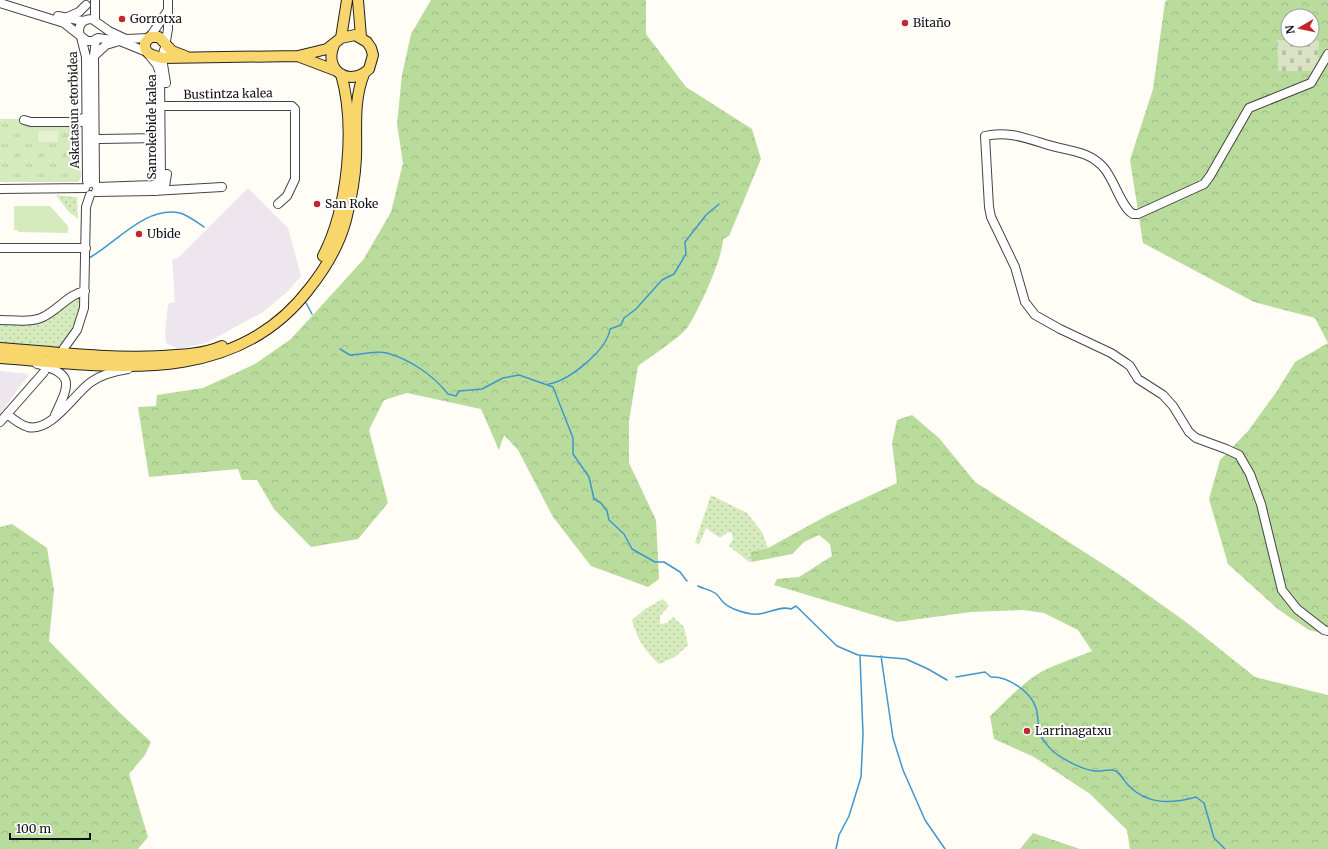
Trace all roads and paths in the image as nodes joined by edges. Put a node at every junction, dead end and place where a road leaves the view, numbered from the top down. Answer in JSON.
{"nodes":[{"id":1,"x":8,"y":0,"type":"edge"},
{"id":2,"x":95,"y":0,"type":"edge"},
{"id":3,"x":168,"y":0,"type":"edge"},
{"id":4,"x":347,"y":0,"type":"edge"},
{"id":5,"x":358,"y":0,"type":"edge"},
{"id":6,"x":0,"y":2,"type":"edge"},
{"id":7,"x":86,"y":2,"type":"edge"},
{"id":8,"x":168,"y":10,"type":"junction"},
{"id":9,"x":65,"y":18,"type":"junction"},
{"id":10,"x":84,"y":20,"type":"junction"},
{"id":11,"x":97,"y":21,"type":"junction"},
{"id":12,"x":81,"y":36,"type":"junction"},
{"id":13,"x":149,"y":37,"type":"junction"},
{"id":14,"x":361,"y":37,"type":"junction"},
{"id":15,"x":97,"y":39,"type":"junction"},
{"id":16,"x":338,"y":41,"type":"junction"},
{"id":17,"x":120,"y":42,"type":"junction"},
{"id":18,"x":159,"y":50,"type":"junction"},
{"id":19,"x":1328,"y":54,"type":"edge"},
{"id":20,"x":94,"y":56,"type":"junction"},
{"id":21,"x":298,"y":56,"type":"junction"},
{"id":22,"x":181,"y":57,"type":"junction"},
{"id":23,"x":166,"y":72,"type":"junction"},
{"id":24,"x":339,"y":73,"type":"junction"},
{"id":25,"x":364,"y":74,"type":"junction"},
{"id":26,"x":165,"y":106,"type":"junction"},
{"id":27,"x":83,"y":118,"type":"dead end"},
{"id":28,"x":24,"y":120,"type":"dead end"},
{"id":29,"x":159,"y":138,"type":"dead end"},
{"id":30,"x":100,"y":139,"type":"dead end"},
{"id":31,"x":222,"y":187,"type":"dead end"},
{"id":32,"x":92,"y":188,"type":"junction"},
{"id":33,"x":157,"y":188,"type":"junction"},
{"id":34,"x":0,"y":189,"type":"edge"},
{"id":35,"x":278,"y":204,"type":"dead end"},
{"id":36,"x":0,"y":248,"type":"edge"},
{"id":37,"x":86,"y":248,"type":"junction"},
{"id":38,"x":316,"y":275,"type":"junction"},
{"id":39,"x":85,"y":290,"type":"junction"},
{"id":40,"x":304,"y":291,"type":"junction"},
{"id":41,"x":0,"y":320,"type":"edge"},
{"id":42,"x":0,"y":348,"type":"edge"},
{"id":43,"x":64,"y":348,"type":"dead end"},
{"id":44,"x":0,"y":358,"type":"edge"},
{"id":45,"x":15,"y":359,"type":"junction"},
{"id":46,"x":142,"y":367,"type":"junction"},
{"id":47,"x":44,"y":372,"type":"dead end"},
{"id":48,"x":7,"y":414,"type":"junction"},
{"id":49,"x":54,"y":416,"type":"junction"},
{"id":50,"x":0,"y":422,"type":"edge"},
{"id":51,"x":1328,"y":631,"type":"edge"}],
"edges":[{"from":1,"to":9,"type":"street"},
{"from":2,"to":11,"type":"street"},
{"from":3,"to":8,"type":"street"},
{"from":4,"to":16,"type":"main road"},
{"from":5,"to":14,"type":"main road"},
{"from":6,"to":12,"type":"street"},
{"from":7,"to":9,"type":"street"},
{"from":7,"to":10,"type":"street"},
{"from":8,"to":13,"type":"street"},
{"from":8,"to":18,"type":"street"},
{"from":9,"to":10,"type":"street"},
{"from":10,"to":11,"type":"street"},
{"from":10,"to":12,"type":"street"},
{"from":11,"to":13,"type":"street"},
{"from":11,"to":15,"type":"street"},
{"from":12,"to":15,"type":"street"},
{"from":12,"to":32,"type":"street","name":"Askatasun etorbidea"},
{"from":13,"to":18,"type":"main road"},
{"from":13,"to":18,"type":"main road"},
{"from":14,"to":16,"type":"main road"},
{"from":14,"to":25,"type":"main road"},
{"from":15,"to":17,"type":"street"},
{"from":15,"to":20,"type":"street","name":"Askatasun etorbidea"},
{"from":16,"to":21,"type":"main road"},
{"from":16,"to":24,"type":"main road"},
{"from":17,"to":18,"type":"street"},
{"from":17,"to":20,"type":"street"},
{"from":18,"to":22,"type":"main road"},
{"from":18,"to":23,"type":"street","name":"Sanrokebide kalea"},
{"from":18,"to":33,"type":"street","name":"Sanrokebide kalea"},
{"from":19,"to":51,"type":"street"},
{"from":20,"to":32,"type":"street","name":"Askatasun etorbidea"},
{"from":21,"to":22,"type":"main road"},
{"from":21,"to":24,"type":"main road"},
{"from":22,"to":23,"type":"street"},
{"from":23,"to":26,"type":"street","name":"Sanrokebide kalea"},
{"from":24,"to":25,"type":"main road"},
{"from":24,"to":38,"type":"main road"},
{"from":25,"to":38,"type":"main road"},
{"from":26,"to":33,"type":"street","name":"Sanrokebide kalea"},
{"from":26,"to":35,"type":"street","name":"Bustintza kalea"},
{"from":27,"to":28,"type":"street","name":"Askatasun etorbidea"},
{"from":29,"to":30,"type":"street"},
{"from":31,"to":33,"type":"street"},
{"from":32,"to":33,"type":"street"},
{"from":32,"to":34,"type":"street"},
{"from":32,"to":37,"type":"street","name":"Askatasun etorbidea"},
{"from":36,"to":37,"type":"street"},
{"from":37,"to":39,"type":"street","name":"Askatasun etorbidea"},
{"from":38,"to":40,"type":"main road"},
{"from":39,"to":41,"type":"street"},
{"from":39,"to":43,"type":"street","name":"Askatasun etorbidea"},
{"from":40,"to":42,"type":"main road"},
{"from":40,"to":46,"type":"main road"},
{"from":44,"to":45,"type":"main road"},
{"from":45,"to":46,"type":"main road"},
{"from":45,"to":49,"type":"street"},
{"from":46,"to":49,"type":"street"},
{"from":47,"to":48,"type":"street"},
{"from":48,"to":49,"type":"street"},
{"from":48,"to":50,"type":"street"}]}
